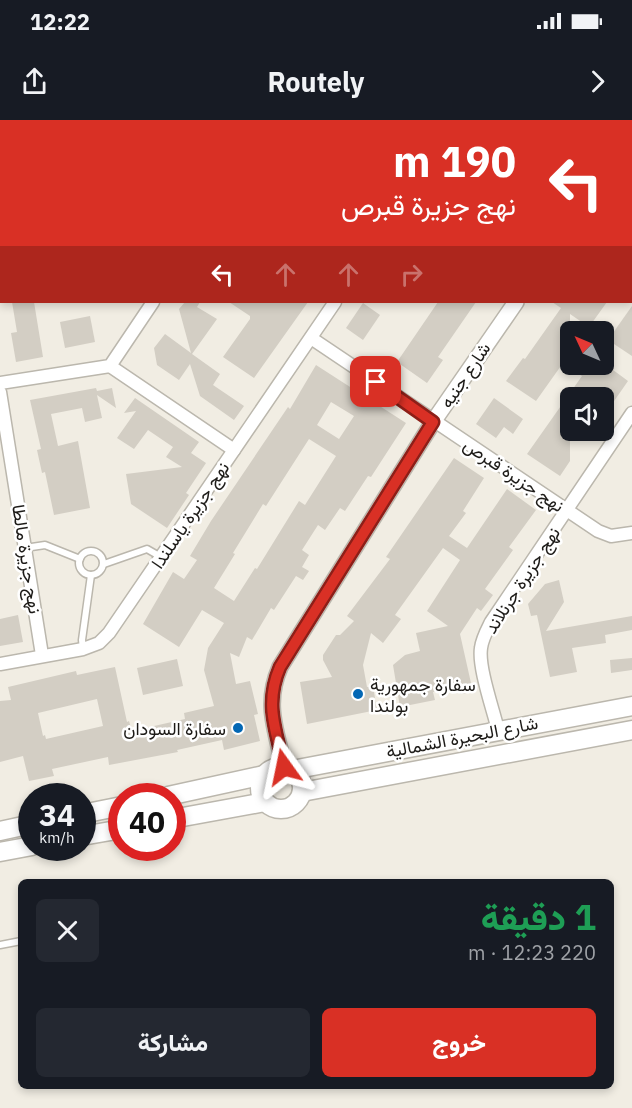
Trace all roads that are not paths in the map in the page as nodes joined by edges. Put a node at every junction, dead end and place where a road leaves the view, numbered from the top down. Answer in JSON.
{"nodes":[{"id":1,"x":152,"y":303,"type":"edge"},
{"id":2,"x":334,"y":303,"type":"edge"},
{"id":3,"x":515,"y":303,"type":"edge"},
{"id":4,"x":311,"y":338,"type":"junction"},
{"id":5,"x":110,"y":366,"type":"junction"},
{"id":6,"x":0,"y":383,"type":"edge"},
{"id":7,"x":0,"y":392,"type":"edge"},
{"id":8,"x":632,"y":412,"type":"edge"},
{"id":9,"x":433,"y":422,"type":"junction"},
{"id":10,"x":234,"y":450,"type":"junction"},
{"id":11,"x":566,"y":510,"type":"junction"},
{"id":12,"x":632,"y":533,"type":"edge"},
{"id":13,"x":25,"y":548,"type":"junction"},
{"id":14,"x":161,"y":557,"type":"junction"},
{"id":15,"x":80,"y":559,"type":"junction"},
{"id":16,"x":104,"y":564,"type":"junction"},
{"id":17,"x":91,"y":575,"type":"junction"},
{"id":18,"x":83,"y":649,"type":"junction"},
{"id":19,"x":42,"y":655,"type":"junction"},
{"id":20,"x":0,"y":664,"type":"edge"},
{"id":21,"x":632,"y":706,"type":"edge"},
{"id":22,"x":498,"y":730,"type":"junction"},
{"id":23,"x":632,"y":730,"type":"edge"},
{"id":24,"x":288,"y":768,"type":"junction"},
{"id":25,"x":264,"y":775,"type":"junction"},
{"id":26,"x":186,"y":792,"type":"edge"},
{"id":27,"x":302,"y":792,"type":"junction"},
{"id":28,"x":265,"y":802,"type":"junction"},
{"id":29,"x":186,"y":816,"type":"edge"},
{"id":30,"x":18,"y":827,"type":"edge"},
{"id":31,"x":0,"y":831,"type":"edge"},
{"id":32,"x":18,"y":849,"type":"edge"},
{"id":33,"x":0,"y":852,"type":"edge"},
{"id":34,"x":18,"y":942,"type":"edge"},
{"id":35,"x":0,"y":945,"type":"edge"}],
"edges":[{"from":1,"to":5,"type":"street"},
{"from":2,"to":4,"type":"street","name":"نهج جزيرة ياسلندا"},
{"from":3,"to":9,"type":"street","name":"شارع جنيه"},
{"from":4,"to":9,"type":"street","name":"نهج جزيرة قبرص"},
{"from":4,"to":10,"type":"street","name":"نهج جزيرة ياسلندا"},
{"from":5,"to":6,"type":"street"},
{"from":5,"to":10,"type":"street"},
{"from":7,"to":13,"type":"street","name":"نهج جزيرة مالطا"},
{"from":8,"to":11,"type":"street","name":"نهج جزيرة جرنلاند"},
{"from":9,"to":11,"type":"street","name":"نهج جزيرة قبرص"},
{"from":9,"to":24,"type":"street","name":"شارع جنيه"},
{"from":10,"to":14,"type":"street","name":"نهج جزيرة ياسلندا"},
{"from":11,"to":12,"type":"street","name":"نهج جزيرة قبرص"},
{"from":11,"to":22,"type":"street","name":"نهج جزيرة جرنلاند"},
{"from":13,"to":15,"type":"lane"},
{"from":13,"to":19,"type":"street","name":"نهج جزيرة مالطا"},
{"from":14,"to":16,"type":"lane"},
{"from":14,"to":18,"type":"street","name":"نهج جزيرة ياسلندا"},
{"from":15,"to":16,"type":"lane"},
{"from":15,"to":17,"type":"lane"},
{"from":16,"to":17,"type":"lane"},
{"from":17,"to":18,"type":"lane"},
{"from":18,"to":19,"type":"street","name":"نهج جزيرة ياسلندا"},
{"from":19,"to":20,"type":"street","name":"نهج جزيرة ياسلندا"},
{"from":21,"to":22,"type":"main road","name":"شارع البحيرة الشمالية"},
{"from":22,"to":24,"type":"main road","name":"شارع البحيرة الشمالية"},
{"from":23,"to":27,"type":"main road","name":"شارع البحيرة الشمالية"},
{"from":24,"to":25,"type":"main road"},
{"from":24,"to":27,"type":"main road"},
{"from":25,"to":26,"type":"main road"},
{"from":25,"to":28,"type":"main road"},
{"from":27,"to":28,"type":"main road"},
{"from":28,"to":29,"type":"main road"},
{"from":30,"to":31,"type":"main road"},
{"from":32,"to":33,"type":"main road"},
{"from":34,"to":35,"type":"lane"}]}
